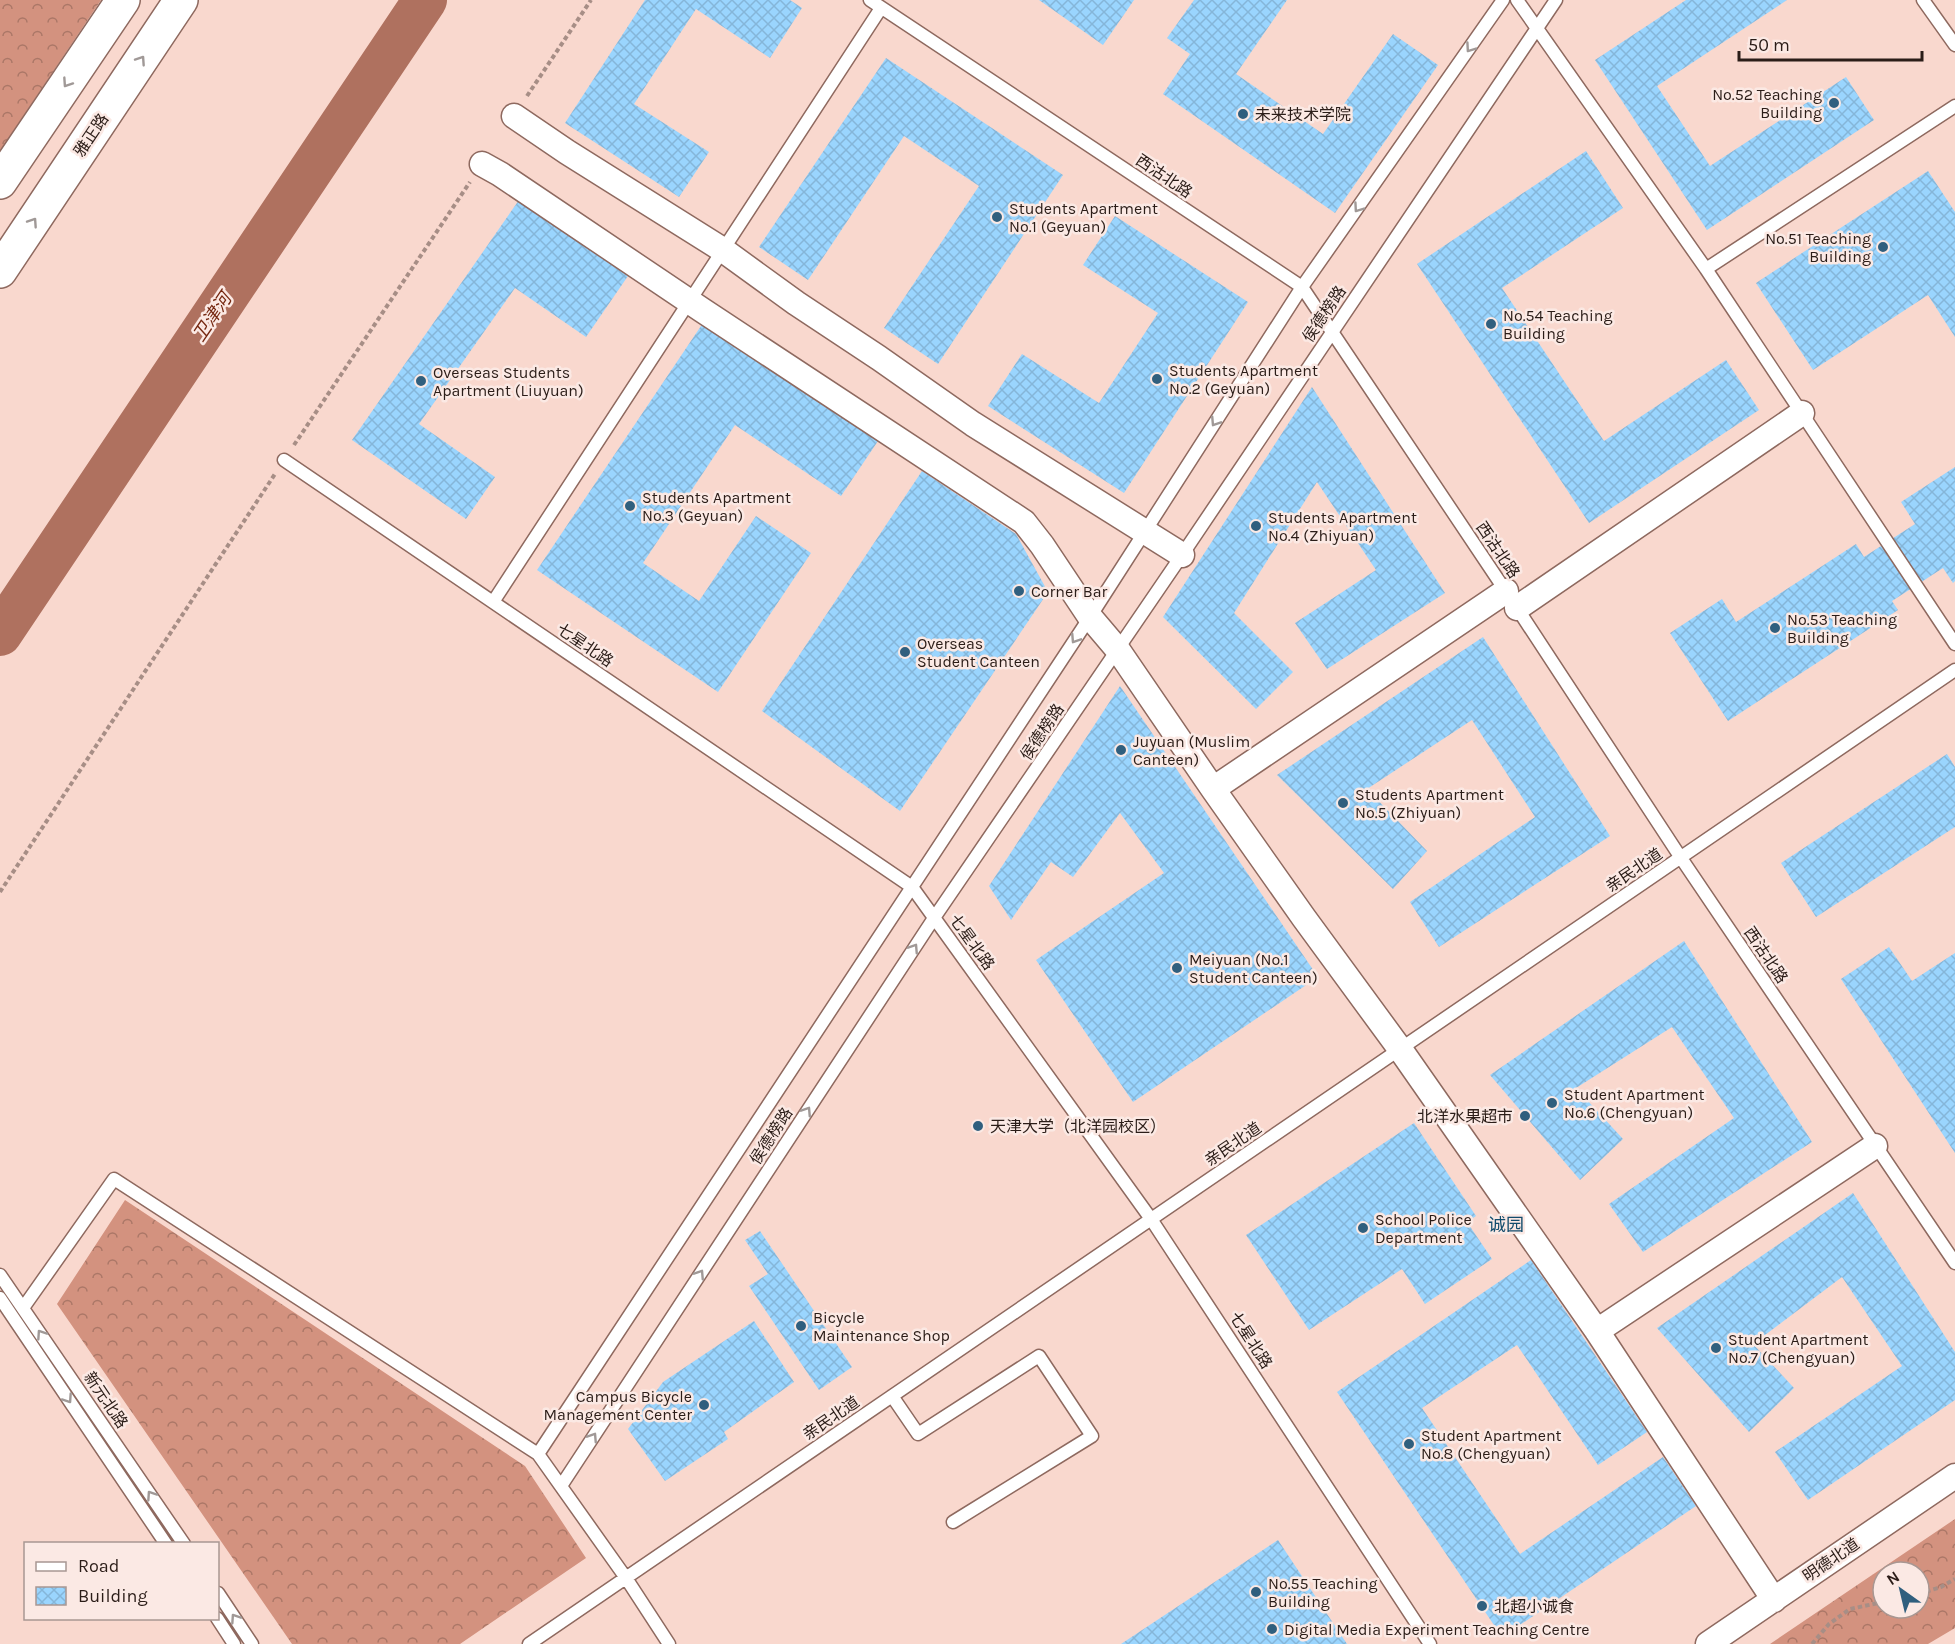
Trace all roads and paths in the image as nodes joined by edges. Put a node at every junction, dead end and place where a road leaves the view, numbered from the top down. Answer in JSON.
{"nodes":[{"id":1,"x":123,"y":0,"type":"edge"},
{"id":2,"x":181,"y":0,"type":"edge"},
{"id":3,"x":870,"y":0,"type":"edge"},
{"id":4,"x":1503,"y":0,"type":"edge"},
{"id":5,"x":1517,"y":0,"type":"edge"},
{"id":6,"x":1556,"y":0,"type":"edge"},
{"id":7,"x":1923,"y":0,"type":"edge"},
{"id":8,"x":881,"y":8,"type":"junction"},
{"id":9,"x":1537,"y":28,"type":"junction"},
{"id":10,"x":1955,"y":45,"type":"edge"},
{"id":11,"x":1955,"y":106,"type":"edge"},
{"id":12,"x":514,"y":116,"type":"dead end"},
{"id":13,"x":482,"y":164,"type":"dead end"},
{"id":14,"x":0,"y":182,"type":"edge"},
{"id":15,"x":723,"y":250,"type":"junction"},
{"id":16,"x":1706,"y":268,"type":"junction"},
{"id":17,"x":0,"y":271,"type":"edge"},
{"id":18,"x":1302,"y":287,"type":"junction"},
{"id":19,"x":689,"y":301,"type":"junction"},
{"id":20,"x":1332,"y":332,"type":"junction"},
{"id":21,"x":1802,"y":412,"type":"junction"},
{"id":22,"x":284,"y":460,"type":"dead end"},
{"id":23,"x":1145,"y":531,"type":"junction"},
{"id":24,"x":1182,"y":555,"type":"junction"},
{"id":25,"x":1511,"y":600,"type":"junction"},
{"id":26,"x":493,"y":602,"type":"junction"},
{"id":27,"x":1090,"y":616,"type":"junction"},
{"id":28,"x":1955,"y":644,"type":"edge"},
{"id":29,"x":1118,"y":650,"type":"junction"},
{"id":30,"x":1955,"y":670,"type":"edge"},
{"id":31,"x":1213,"y":789,"type":"junction"},
{"id":32,"x":1680,"y":858,"type":"junction"},
{"id":33,"x":912,"y":887,"type":"junction"},
{"id":34,"x":934,"y":918,"type":"junction"},
{"id":35,"x":1400,"y":1049,"type":"junction"},
{"id":36,"x":1875,"y":1146,"type":"junction"},
{"id":37,"x":1151,"y":1219,"type":"junction"},
{"id":38,"x":1955,"y":1263,"type":"edge"},
{"id":39,"x":0,"y":1275,"type":"edge"},
{"id":40,"x":0,"y":1298,"type":"edge"},
{"id":41,"x":23,"y":1308,"type":"junction"},
{"id":42,"x":1597,"y":1331,"type":"junction"},
{"id":43,"x":892,"y":1396,"type":"junction"},
{"id":44,"x":538,"y":1454,"type":"junction"},
{"id":45,"x":1955,"y":1476,"type":"edge"},
{"id":46,"x":561,"y":1486,"type":"junction"},
{"id":47,"x":953,"y":1522,"type":"dead end"},
{"id":48,"x":165,"y":1542,"type":"edge"},
{"id":49,"x":183,"y":1542,"type":"edge"},
{"id":50,"x":626,"y":1578,"type":"junction"},
{"id":51,"x":1955,"y":1579,"type":"edge"},
{"id":52,"x":1931,"y":1590,"type":"edge"},
{"id":53,"x":219,"y":1594,"type":"edge"},
{"id":54,"x":1774,"y":1599,"type":"junction"},
{"id":55,"x":1871,"y":1605,"type":"edge"},
{"id":56,"x":218,"y":1620,"type":"edge"},
{"id":57,"x":234,"y":1644,"type":"edge"},
{"id":58,"x":252,"y":1644,"type":"edge"},
{"id":59,"x":529,"y":1644,"type":"edge"},
{"id":60,"x":669,"y":1644,"type":"edge"},
{"id":61,"x":1430,"y":1644,"type":"edge"},
{"id":62,"x":1708,"y":1644,"type":"edge"},
{"id":63,"x":1812,"y":1644,"type":"edge"}],
"edges":[{"from":1,"to":14,"type":"main road","one_way":true},
{"from":17,"to":2,"type":"main road","name":"雅正路","one_way":true},
{"from":3,"to":8,"type":"lane","name":"西沽北路"},
{"from":4,"to":18,"type":"lane","name":"侯德榜路","one_way":true},
{"from":5,"to":9,"type":"lane"},
{"from":6,"to":9,"type":"lane","name":"侯德榜路"},
{"from":7,"to":10,"type":"lane"},
{"from":8,"to":15,"type":"lane"},
{"from":8,"to":18,"type":"lane","name":"西沽北路"},
{"from":9,"to":16,"type":"lane"},
{"from":9,"to":20,"type":"lane","name":"侯德榜路"},
{"from":11,"to":16,"type":"lane"},
{"from":12,"to":15,"type":"street"},
{"from":13,"to":19,"type":"street"},
{"from":15,"to":19,"type":"lane"},
{"from":15,"to":23,"type":"street"},
{"from":16,"to":21,"type":"lane"},
{"from":18,"to":20,"type":"lane","name":"西沽北路"},
{"from":18,"to":23,"type":"lane","name":"侯德榜路","one_way":true},
{"from":19,"to":26,"type":"lane"},
{"from":19,"to":27,"type":"street"},
{"from":20,"to":24,"type":"lane","name":"侯德榜路"},
{"from":20,"to":25,"type":"lane","name":"西沽北路"},
{"from":21,"to":25,"type":"street"},
{"from":21,"to":28,"type":"lane"},
{"from":22,"to":26,"type":"lane","name":"七星北路"},
{"from":23,"to":24,"type":"street"},
{"from":23,"to":27,"type":"lane","name":"侯德榜路"},
{"from":24,"to":29,"type":"lane","name":"侯德榜路"},
{"from":25,"to":31,"type":"street"},
{"from":25,"to":32,"type":"lane","name":"西沽北路"},
{"from":26,"to":33,"type":"lane","name":"七星北路"},
{"from":27,"to":29,"type":"street"},
{"from":27,"to":33,"type":"lane","name":"侯德榜路","one_way":true},
{"from":29,"to":31,"type":"street"},
{"from":29,"to":34,"type":"lane","name":"侯德榜路"},
{"from":30,"to":32,"type":"lane","name":"亲民北道"},
{"from":31,"to":35,"type":"street"},
{"from":32,"to":35,"type":"lane","name":"亲民北道"},
{"from":32,"to":36,"type":"lane","name":"西沽北路"},
{"from":33,"to":34,"type":"lane","name":"七星北路"},
{"from":33,"to":44,"type":"lane","name":"侯德榜路"},
{"from":34,"to":37,"type":"lane","name":"七星北路"},
{"from":46,"to":34,"type":"lane","name":"侯德榜路","one_way":true},
{"from":35,"to":37,"type":"lane","name":"亲民北道"},
{"from":35,"to":42,"type":"street"},
{"from":36,"to":38,"type":"lane","name":"西沽北路"},
{"from":36,"to":42,"type":"street"},
{"from":37,"to":43,"type":"lane","name":"亲民北道"},
{"from":37,"to":61,"type":"lane","name":"七星北路"},
{"from":39,"to":41,"type":"lane","name":"新元北路"},
{"from":40,"to":48,"type":"lane","name":"新元北路","one_way":true},
{"from":41,"to":44,"type":"lane"},
{"from":49,"to":41,"type":"lane","name":"新元北路","one_way":true},
{"from":42,"to":54,"type":"street"},
{"from":43,"to":47,"type":"lane"},
{"from":43,"to":50,"type":"lane","name":"亲民北道"},
{"from":44,"to":46,"type":"lane"},
{"from":45,"to":54,"type":"street","name":"明德北道"},
{"from":46,"to":50,"type":"lane"},
{"from":50,"to":59,"type":"lane","name":"亲民北道"},
{"from":50,"to":60,"type":"lane"},
{"from":51,"to":52,"type":"path"},
{"from":58,"to":53,"type":"lane","one_way":true},
{"from":54,"to":62,"type":"street","name":"明德北道"},
{"from":55,"to":63,"type":"path"},
{"from":56,"to":57,"type":"lane"}]}
